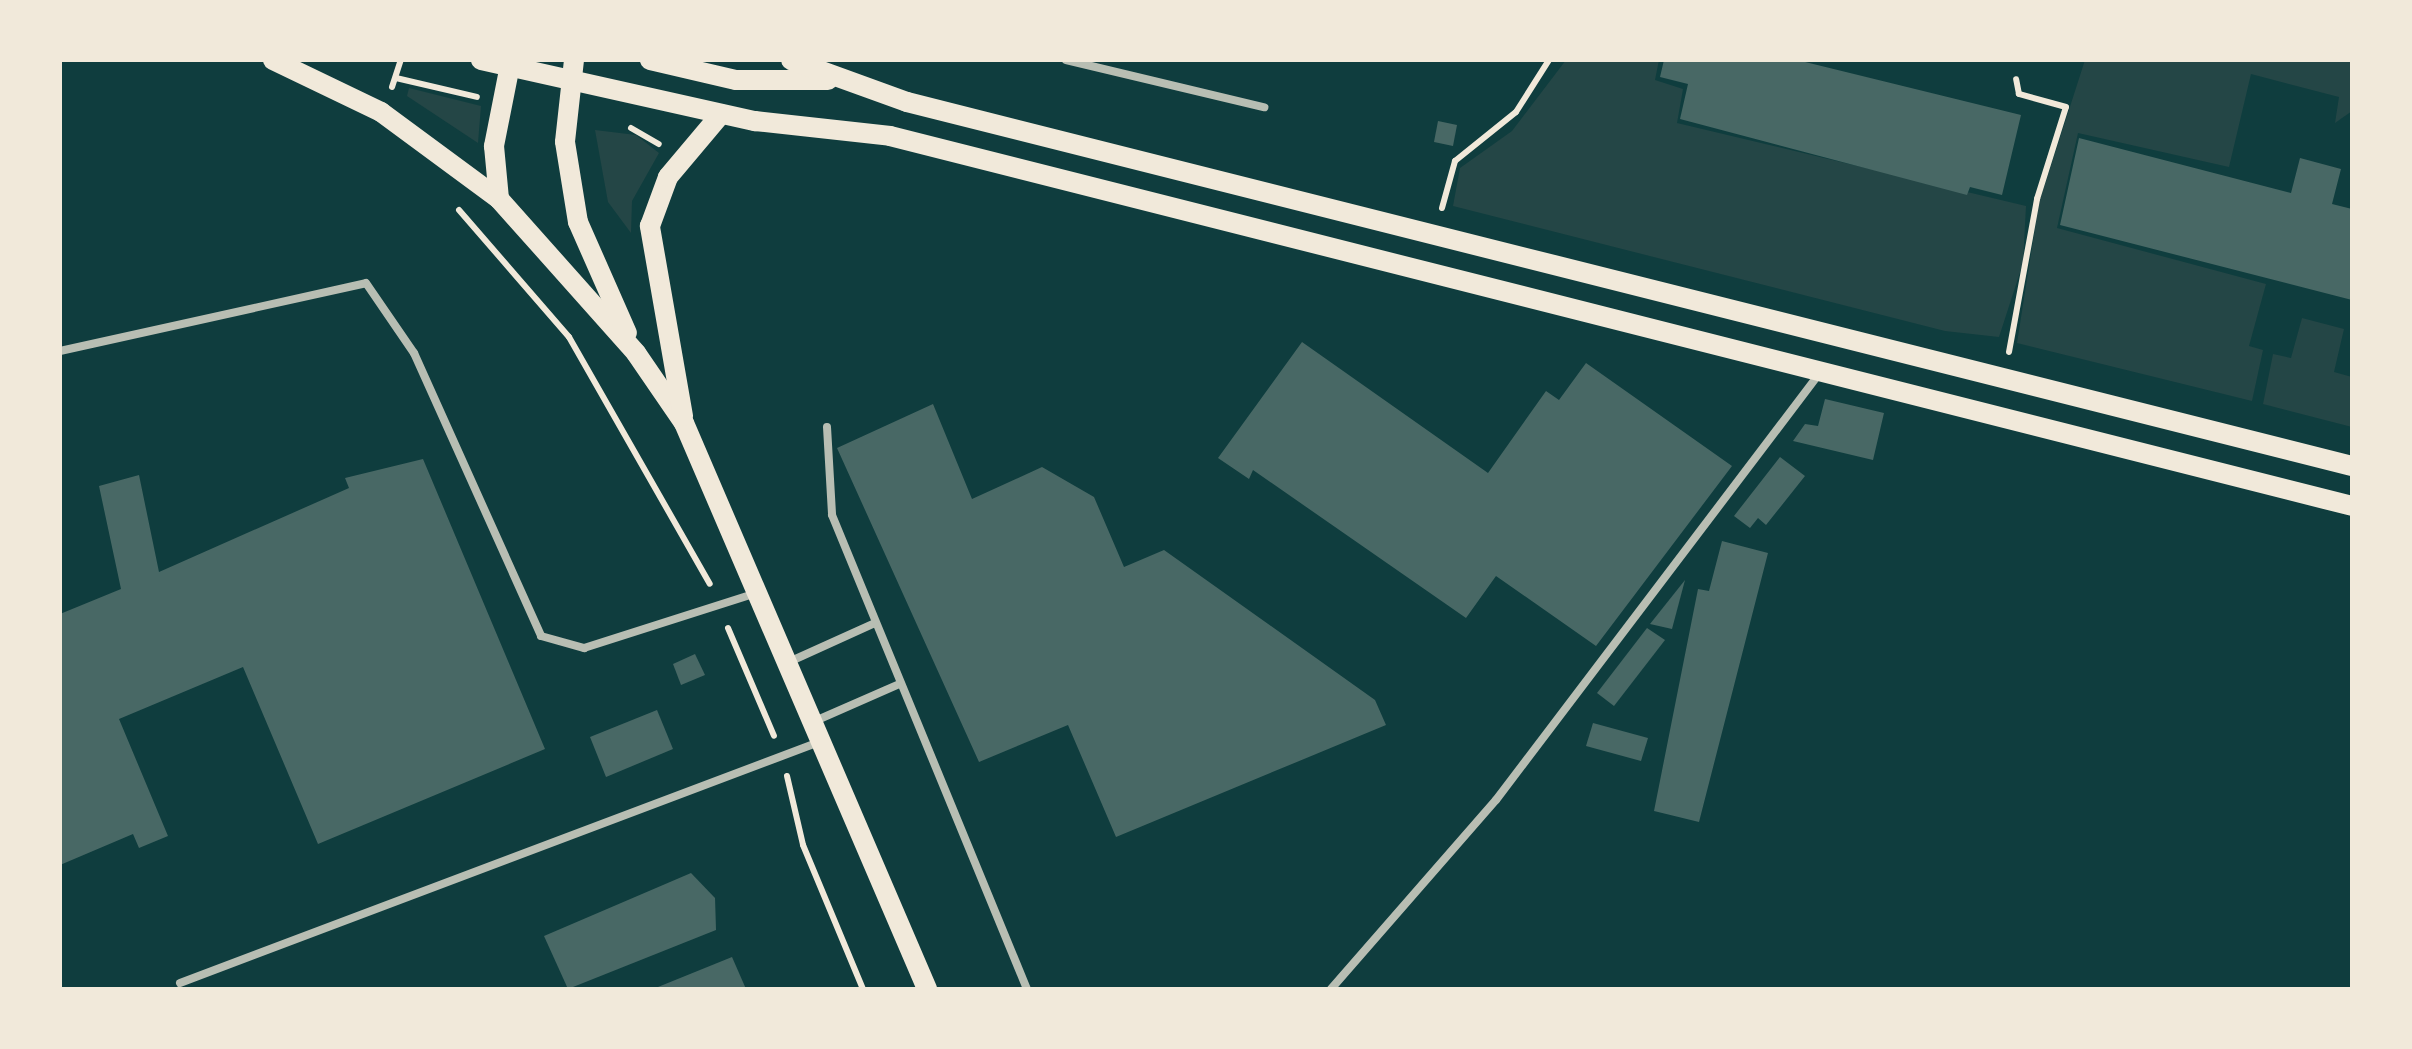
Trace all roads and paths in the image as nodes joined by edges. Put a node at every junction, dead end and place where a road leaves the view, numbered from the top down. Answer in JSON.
{"nodes":[{"id":1,"x":273,"y":60,"type":"edge"},
{"id":2,"x":401,"y":60,"type":"edge"},
{"id":3,"x":482,"y":60,"type":"edge"},
{"id":4,"x":650,"y":60,"type":"edge"},
{"id":5,"x":791,"y":60,"type":"edge"},
{"id":6,"x":1066,"y":60,"type":"edge"},
{"id":7,"x":1549,"y":60,"type":"edge"},
{"id":8,"x":516,"y":62,"type":"edge"},
{"id":9,"x":572,"y":68,"type":"edge"},
{"id":10,"x":2016,"y":79,"type":"dead end"},
{"id":11,"x":840,"y":80,"type":"junction"},
{"id":12,"x":1264,"y":107,"type":"dead end"},
{"id":13,"x":381,"y":112,"type":"junction"},
{"id":14,"x":721,"y":114,"type":"junction"},
{"id":15,"x":442,"y":196,"type":"dead end"},
{"id":16,"x":499,"y":198,"type":"junction"},
{"id":17,"x":1434,"y":236,"type":"junction"},
{"id":18,"x":60,"y":350,"type":"edge"},
{"id":19,"x":636,"y":353,"type":"junction"},
{"id":20,"x":1822,"y":371,"type":"junction"},
{"id":21,"x":2002,"y":378,"type":"junction"},
{"id":22,"x":684,"y":423,"type":"junction"},
{"id":23,"x":827,"y":427,"type":"dead end"},
{"id":24,"x":2352,"y":466,"type":"edge"},
{"id":25,"x":2352,"y":506,"type":"edge"},
{"id":26,"x":697,"y":553,"type":"dead end"},
{"id":27,"x":761,"y":591,"type":"junction"},
{"id":28,"x":874,"y":624,"type":"junction"},
{"id":29,"x":790,"y":661,"type":"junction"},
{"id":30,"x":897,"y":685,"type":"junction"},
{"id":31,"x":819,"y":730,"type":"junction"},
{"id":32,"x":180,"y":983,"type":"dead end"},
{"id":33,"x":927,"y":989,"type":"edge"},
{"id":34,"x":1027,"y":989,"type":"edge"},
{"id":35,"x":1331,"y":989,"type":"edge"}],
"edges":[{"from":1,"to":13,"type":"main road"},
{"from":2,"to":13,"type":"path"},
{"from":3,"to":8,"type":"main road"},
{"from":4,"to":11,"type":"main road"},
{"from":5,"to":11,"type":"main road"},
{"from":6,"to":12,"type":"lane"},
{"from":7,"to":17,"type":"path"},
{"from":8,"to":9,"type":"main road"},
{"from":8,"to":16,"type":"main road"},
{"from":9,"to":14,"type":"main road"},
{"from":9,"to":19,"type":"main road"},
{"from":10,"to":21,"type":"path"},
{"from":11,"to":17,"type":"main road"},
{"from":13,"to":16,"type":"main road"},
{"from":14,"to":20,"type":"main road"},
{"from":14,"to":22,"type":"main road"},
{"from":15,"to":26,"type":"path"},
{"from":16,"to":19,"type":"main road"},
{"from":17,"to":21,"type":"main road"},
{"from":18,"to":27,"type":"lane"},
{"from":19,"to":22,"type":"main road"},
{"from":20,"to":25,"type":"main road"},
{"from":20,"to":35,"type":"lane"},
{"from":21,"to":24,"type":"main road"},
{"from":22,"to":27,"type":"main road"},
{"from":23,"to":28,"type":"lane"},
{"from":27,"to":29,"type":"main road"},
{"from":28,"to":29,"type":"lane"},
{"from":28,"to":30,"type":"lane"},
{"from":29,"to":31,"type":"main road"},
{"from":30,"to":31,"type":"lane"},
{"from":30,"to":34,"type":"lane"},
{"from":31,"to":32,"type":"lane"},
{"from":31,"to":33,"type":"main road"}]}
